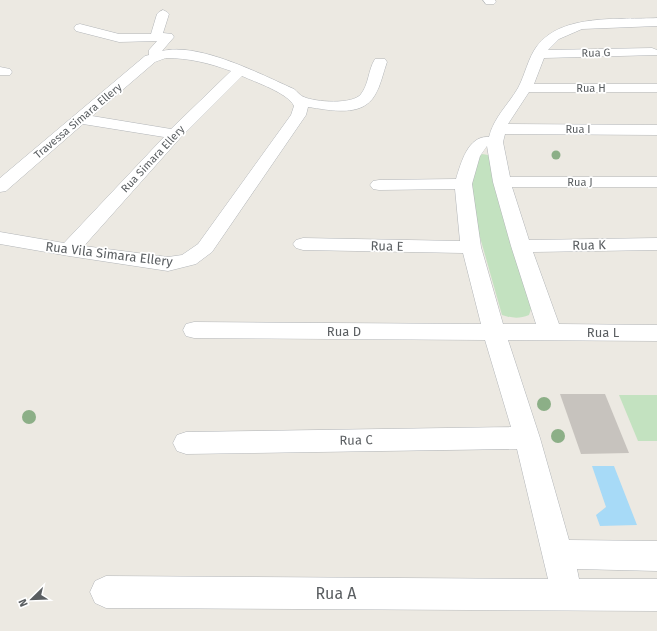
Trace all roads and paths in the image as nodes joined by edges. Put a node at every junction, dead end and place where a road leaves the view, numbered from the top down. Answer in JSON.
{"nodes":[{"id":1,"x":163,"y":14,"type":"dead end"},
{"id":2,"x":657,"y":22,"type":"edge"},
{"id":3,"x":80,"y":28,"type":"dead end"},
{"id":4,"x":156,"y":36,"type":"junction"},
{"id":5,"x":652,"y":52,"type":"dead end"},
{"id":6,"x":540,"y":54,"type":"junction"},
{"id":7,"x":156,"y":56,"type":"junction"},
{"id":8,"x":380,"y":62,"type":"dead end"},
{"id":9,"x":240,"y":70,"type":"junction"},
{"id":10,"x":525,"y":88,"type":"junction"},
{"id":11,"x":657,"y":88,"type":"edge"},
{"id":12,"x":299,"y":101,"type":"junction"},
{"id":13,"x":80,"y":119,"type":"junction"},
{"id":14,"x":657,"y":130,"type":"edge"},
{"id":15,"x":175,"y":134,"type":"junction"},
{"id":16,"x":497,"y":136,"type":"junction"},
{"id":17,"x":502,"y":182,"type":"junction"},
{"id":18,"x":657,"y":182,"type":"edge"},
{"id":19,"x":463,"y":184,"type":"junction"},
{"id":20,"x":379,"y":185,"type":"dead end"},
{"id":21,"x":0,"y":187,"type":"edge"},
{"id":22,"x":0,"y":238,"type":"edge"},
{"id":23,"x":303,"y":244,"type":"dead end"},
{"id":24,"x":657,"y":244,"type":"edge"},
{"id":25,"x":521,"y":246,"type":"junction"},
{"id":26,"x":471,"y":247,"type":"junction"},
{"id":27,"x":70,"y":250,"type":"junction"},
{"id":28,"x":194,"y":330,"type":"dead end"},
{"id":29,"x":494,"y":332,"type":"junction"},
{"id":30,"x":550,"y":332,"type":"junction"},
{"id":31,"x":657,"y":333,"type":"edge"},
{"id":32,"x":527,"y":438,"type":"junction"},
{"id":33,"x":186,"y":442,"type":"dead end"},
{"id":34,"x":558,"y":554,"type":"junction"},
{"id":35,"x":657,"y":556,"type":"edge"},
{"id":36,"x":106,"y":592,"type":"dead end"},
{"id":37,"x":567,"y":594,"type":"junction"},
{"id":38,"x":657,"y":596,"type":"edge"}],
"edges":[{"from":1,"to":4,"type":"street"},
{"from":2,"to":6,"type":"street"},
{"from":3,"to":4,"type":"street"},
{"from":4,"to":7,"type":"street"},
{"from":5,"to":6,"type":"street","name":"Rua G"},
{"from":6,"to":10,"type":"street"},
{"from":7,"to":9,"type":"street"},
{"from":7,"to":13,"type":"street","name":"Travessa Simara Ellery"},
{"from":8,"to":12,"type":"street"},
{"from":9,"to":12,"type":"street"},
{"from":9,"to":15,"type":"street","name":"Rua Simara Ellery"},
{"from":10,"to":11,"type":"street","name":"Rua H"},
{"from":10,"to":16,"type":"street"},
{"from":12,"to":27,"type":"street","name":"Rua Vila Simara Ellery"},
{"from":13,"to":15,"type":"street"},
{"from":13,"to":21,"type":"street","name":"Travessa Simara Ellery"},
{"from":14,"to":16,"type":"street","name":"Rua I"},
{"from":15,"to":27,"type":"street","name":"Rua Simara Ellery"},
{"from":16,"to":17,"type":"street"},
{"from":16,"to":19,"type":"street","name":"Rua I"},
{"from":17,"to":18,"type":"street","name":"Rua J"},
{"from":17,"to":25,"type":"street"},
{"from":19,"to":20,"type":"street"},
{"from":19,"to":26,"type":"street"},
{"from":22,"to":27,"type":"street","name":"Rua Vila Simara Ellery"},
{"from":23,"to":26,"type":"street","name":"Rua E"},
{"from":24,"to":25,"type":"street","name":"Rua K"},
{"from":25,"to":30,"type":"street"},
{"from":26,"to":29,"type":"street"},
{"from":28,"to":29,"type":"street","name":"Rua D"},
{"from":29,"to":30,"type":"street","name":"Rua D"},
{"from":29,"to":32,"type":"street"},
{"from":30,"to":31,"type":"street","name":"Rua L"},
{"from":32,"to":33,"type":"street","name":"Rua C"},
{"from":32,"to":34,"type":"street"},
{"from":34,"to":35,"type":"street"},
{"from":34,"to":37,"type":"street"},
{"from":36,"to":37,"type":"street","name":"Rua A"},
{"from":37,"to":38,"type":"street","name":"Rua A"}]}
